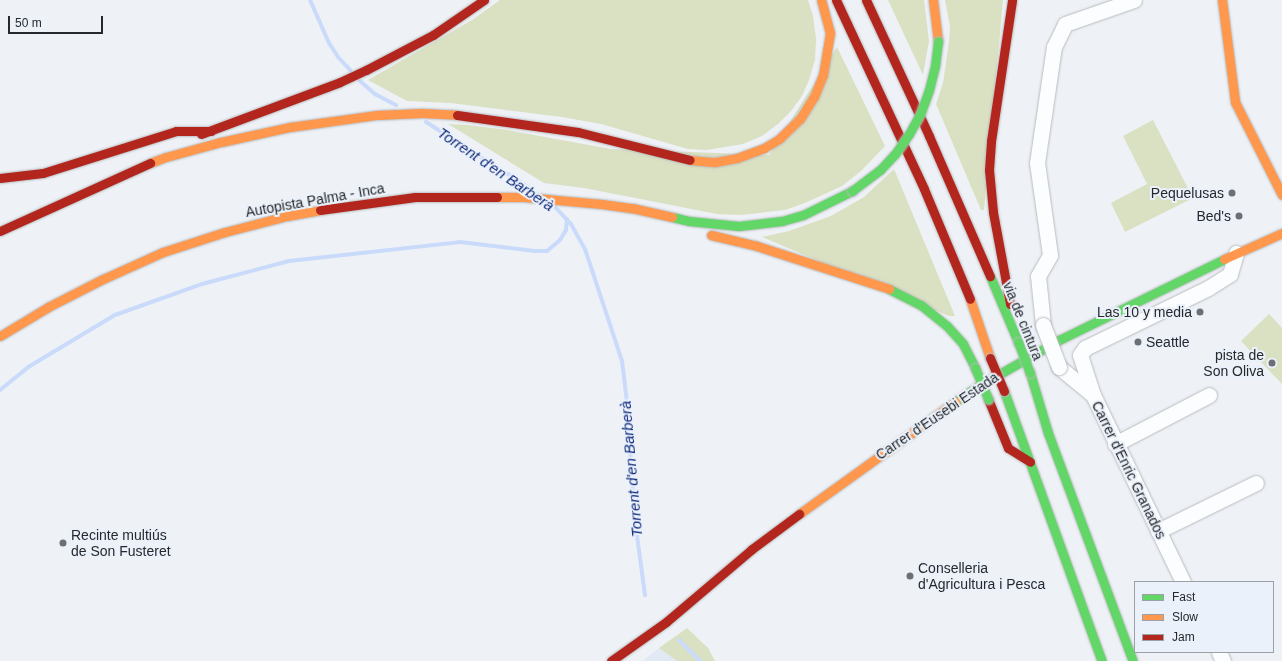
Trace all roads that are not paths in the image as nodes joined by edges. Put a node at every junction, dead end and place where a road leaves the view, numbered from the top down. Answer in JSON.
{"nodes":[{"id":1,"x":484,"y":0,"type":"edge"},
{"id":2,"x":821,"y":0,"type":"edge"},
{"id":3,"x":836,"y":0,"type":"edge"},
{"id":4,"x":866,"y":0,"type":"edge"},
{"id":5,"x":933,"y":0,"type":"edge"},
{"id":6,"x":1012,"y":0,"type":"edge"},
{"id":7,"x":1134,"y":0,"type":"edge"},
{"id":8,"x":1222,"y":0,"type":"edge"},
{"id":9,"x":210,"y":131,"type":"junction"},
{"id":10,"x":153,"y":148,"type":"dead end"},
{"id":11,"x":0,"y":178,"type":"edge"},
{"id":12,"x":1282,"y":195,"type":"edge"},
{"id":13,"x":564,"y":200,"type":"junction"},
{"id":14,"x":614,"y":215,"type":"dead end"},
{"id":15,"x":662,"y":225,"type":"dead end"},
{"id":16,"x":0,"y":231,"type":"edge"},
{"id":17,"x":1282,"y":233,"type":"edge"},
{"id":18,"x":1236,"y":253,"type":"junction"},
{"id":19,"x":1015,"y":333,"type":"junction"},
{"id":20,"x":0,"y":336,"type":"edge"},
{"id":21,"x":1092,"y":395,"type":"junction"},
{"id":22,"x":1209,"y":395,"type":"dead end"},
{"id":23,"x":1115,"y":444,"type":"junction"},
{"id":24,"x":1030,"y":462,"type":"junction"},
{"id":25,"x":1256,"y":483,"type":"dead end"},
{"id":26,"x":1158,"y":531,"type":"junction"},
{"id":27,"x":1183,"y":581,"type":"edge"},
{"id":28,"x":611,"y":661,"type":"edge"},
{"id":29,"x":1102,"y":661,"type":"edge"},
{"id":30,"x":1133,"y":661,"type":"edge"}],
"edges":[{"from":1,"to":9,"type":"main road"},
{"from":2,"to":16,"type":"main road"},
{"from":3,"to":24,"type":"main road","bridge":true},
{"from":4,"to":19,"type":"main road","name":"via de cintura"},
{"from":5,"to":13,"type":"main road","name":"Autopista Palma - Inca","bridge":true},
{"from":6,"to":19,"type":"main road"},
{"from":7,"to":21,"type":"street","bridge":true},
{"from":8,"to":12,"type":"main road"},
{"from":9,"to":10,"type":"main road"},
{"from":9,"to":11,"type":"main road"},
{"from":13,"to":14,"type":"main road"},
{"from":13,"to":20,"type":"main road","name":"Autopista Palma - Inca"},
{"from":15,"to":24,"type":"main road","bridge":true},
{"from":17,"to":18,"type":"main road","name":"Carrer d'Eusebi Estada"},
{"from":18,"to":21,"type":"street","name":"Carrer d'Enric Granados"},
{"from":18,"to":28,"type":"main road","name":"Carrer d'Eusebi Estada"},
{"from":19,"to":30,"type":"main road","name":"via de cintura","bridge":true},
{"from":21,"to":23,"type":"street","name":"Carrer d'Enric Granados"},
{"from":22,"to":23,"type":"street"},
{"from":23,"to":26,"type":"street","name":"Carrer d'Enric Granados"},
{"from":24,"to":29,"type":"main road"},
{"from":25,"to":26,"type":"street"},
{"from":26,"to":27,"type":"street","name":"Carrer d'Enric Granados"}]}
